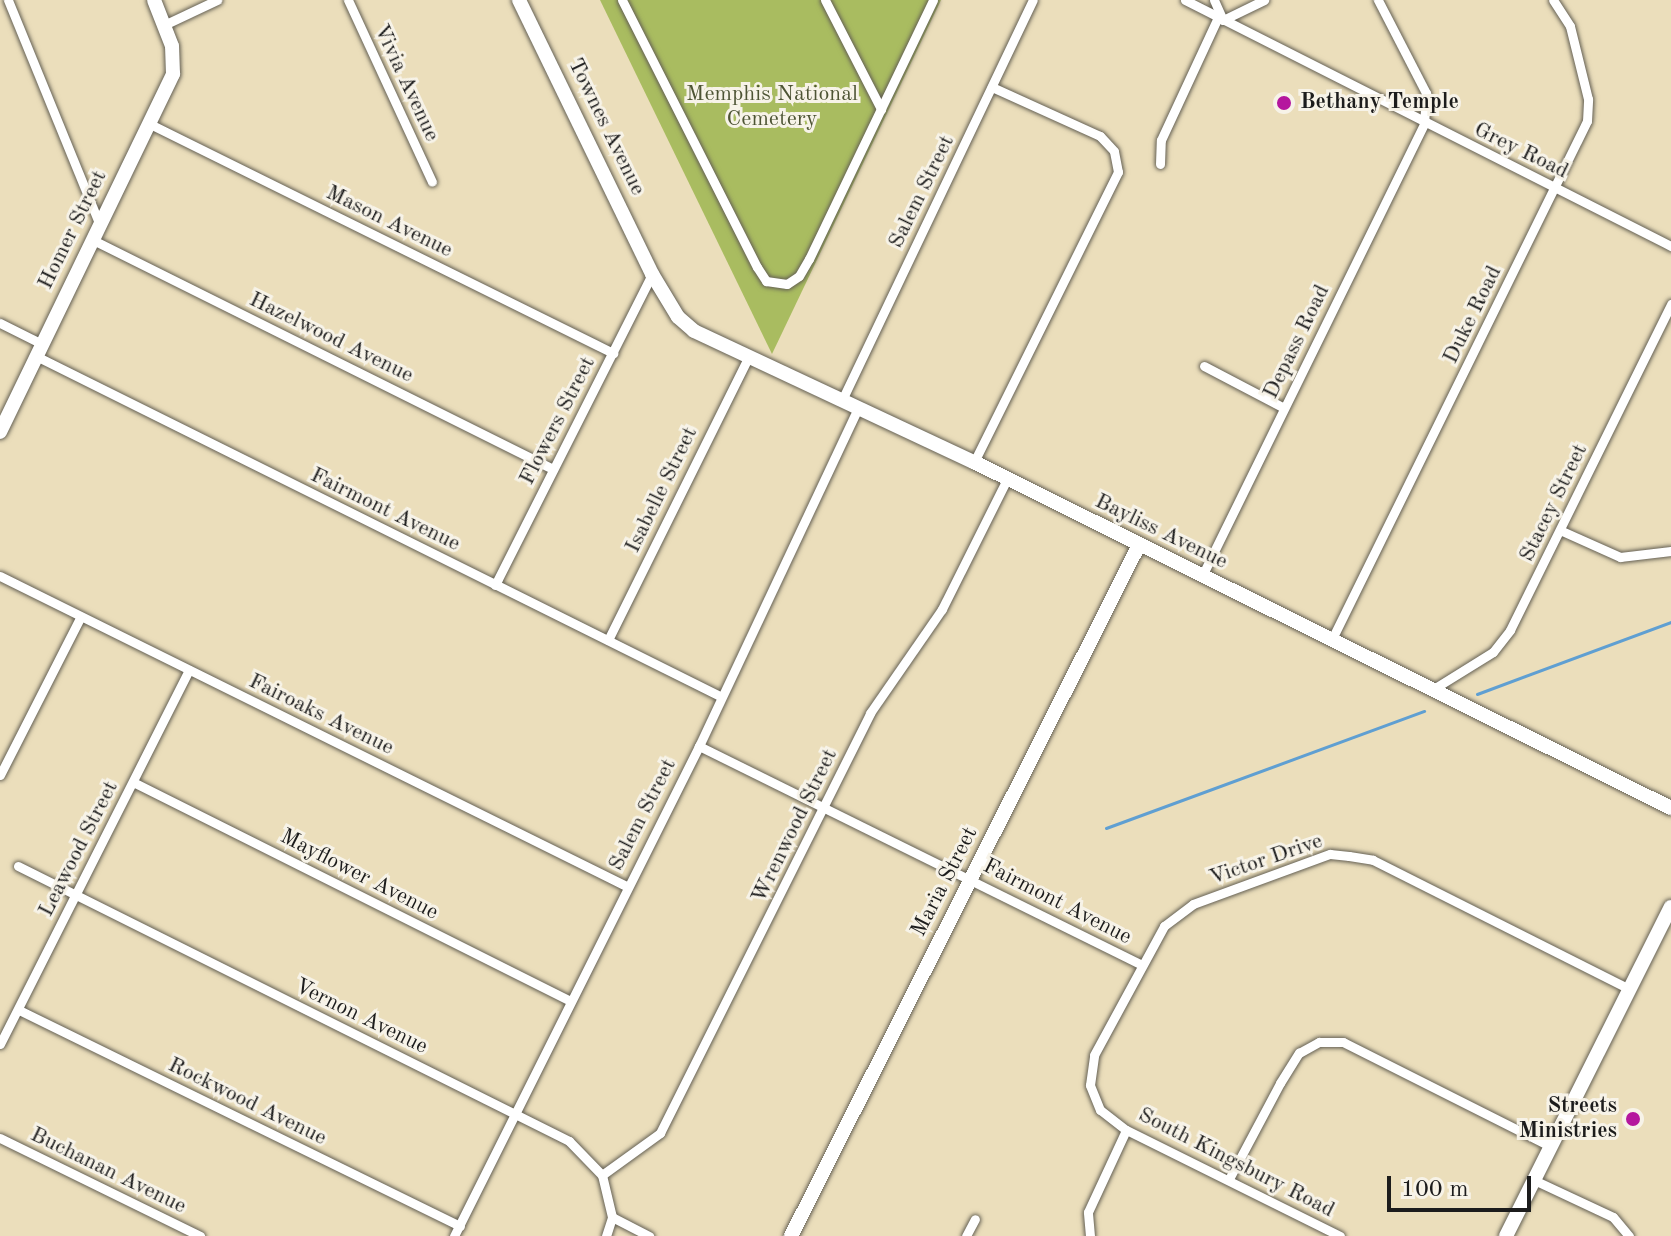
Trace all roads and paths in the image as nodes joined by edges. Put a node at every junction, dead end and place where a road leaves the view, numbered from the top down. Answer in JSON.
{"nodes":[{"id":1,"x":8,"y":0,"type":"edge"},
{"id":2,"x":154,"y":0,"type":"edge"},
{"id":3,"x":217,"y":0,"type":"edge"},
{"id":4,"x":348,"y":0,"type":"edge"},
{"id":5,"x":519,"y":0,"type":"edge"},
{"id":6,"x":622,"y":0,"type":"edge"},
{"id":7,"x":825,"y":0,"type":"edge"},
{"id":8,"x":933,"y":0,"type":"edge"},
{"id":9,"x":1033,"y":0,"type":"edge"},
{"id":10,"x":1185,"y":0,"type":"edge"},
{"id":11,"x":1214,"y":0,"type":"edge"},
{"id":12,"x":1264,"y":0,"type":"edge"},
{"id":13,"x":1378,"y":0,"type":"edge"},
{"id":14,"x":1553,"y":0,"type":"edge"},
{"id":15,"x":1221,"y":19,"type":"junction"},
{"id":16,"x":164,"y":25,"type":"junction"},
{"id":17,"x":992,"y":87,"type":"junction"},
{"id":18,"x":881,"y":109,"type":"junction"},
{"id":19,"x":150,"y":124,"type":"junction"},
{"id":20,"x":1424,"y":124,"type":"junction"},
{"id":21,"x":1160,"y":164,"type":"dead end"},
{"id":22,"x":432,"y":182,"type":"dead end"},
{"id":23,"x":1557,"y":188,"type":"junction"},
{"id":24,"x":100,"y":225,"type":"junction"},
{"id":25,"x":93,"y":240,"type":"junction"},
{"id":26,"x":1671,"y":246,"type":"edge"},
{"id":27,"x":652,"y":274,"type":"junction"},
{"id":28,"x":1671,"y":304,"type":"edge"},
{"id":29,"x":0,"y":323,"type":"edge"},
{"id":30,"x":39,"y":350,"type":"junction"},
{"id":31,"x":613,"y":353,"type":"junction"},
{"id":32,"x":749,"y":356,"type":"junction"},
{"id":33,"x":1204,"y":366,"type":"dead end"},
{"id":34,"x":842,"y":400,"type":"junction"},
{"id":35,"x":858,"y":408,"type":"junction"},
{"id":36,"x":1284,"y":408,"type":"junction"},
{"id":37,"x":0,"y":432,"type":"edge"},
{"id":38,"x":974,"y":462,"type":"junction"},
{"id":39,"x":553,"y":469,"type":"junction"},
{"id":40,"x":1007,"y":479,"type":"junction"},
{"id":41,"x":1562,"y":531,"type":"junction"},
{"id":42,"x":1138,"y":547,"type":"junction"},
{"id":43,"x":1671,"y":551,"type":"edge"},
{"id":44,"x":0,"y":576,"type":"edge"},
{"id":45,"x":1202,"y":576,"type":"junction"},
{"id":46,"x":495,"y":585,"type":"junction"},
{"id":47,"x":81,"y":616,"type":"junction"},
{"id":48,"x":1332,"y":639,"type":"junction"},
{"id":49,"x":608,"y":640,"type":"junction"},
{"id":50,"x":189,"y":670,"type":"junction"},
{"id":51,"x":1435,"y":688,"type":"junction"},
{"id":52,"x":718,"y":695,"type":"junction"},
{"id":53,"x":699,"y":746,"type":"junction"},
{"id":54,"x":0,"y":775,"type":"edge"},
{"id":55,"x":133,"y":782,"type":"junction"},
{"id":56,"x":825,"y":808,"type":"junction"},
{"id":57,"x":1671,"y":808,"type":"edge"},
{"id":58,"x":18,"y":866,"type":"dead end"},
{"id":59,"x":972,"y":879,"type":"junction"},
{"id":60,"x":626,"y":886,"type":"junction"},
{"id":61,"x":76,"y":895,"type":"junction"},
{"id":62,"x":1671,"y":907,"type":"edge"},
{"id":63,"x":1140,"y":964,"type":"junction"},
{"id":64,"x":1630,"y":989,"type":"junction"},
{"id":65,"x":569,"y":1000,"type":"junction"},
{"id":66,"x":19,"y":1010,"type":"junction"},
{"id":67,"x":0,"y":1044,"type":"edge"},
{"id":68,"x":1090,"y":1084,"type":"joint"},
{"id":69,"x":514,"y":1113,"type":"junction"},
{"id":70,"x":1126,"y":1130,"type":"junction"},
{"id":71,"x":0,"y":1138,"type":"edge"},
{"id":72,"x":1550,"y":1146,"type":"junction"},
{"id":73,"x":602,"y":1175,"type":"junction"},
{"id":74,"x":1229,"y":1179,"type":"junction"},
{"id":75,"x":1534,"y":1180,"type":"junction"},
{"id":76,"x":612,"y":1217,"type":"junction"},
{"id":77,"x":975,"y":1219,"type":"dead end"},
{"id":78,"x":460,"y":1226,"type":"junction"},
{"id":79,"x":200,"y":1236,"type":"edge"},
{"id":80,"x":454,"y":1236,"type":"edge"},
{"id":81,"x":606,"y":1236,"type":"edge"},
{"id":82,"x":649,"y":1236,"type":"edge"},
{"id":83,"x":791,"y":1236,"type":"edge"},
{"id":84,"x":966,"y":1236,"type":"edge"},
{"id":85,"x":1090,"y":1236,"type":"edge"},
{"id":86,"x":1340,"y":1236,"type":"edge"},
{"id":87,"x":1506,"y":1236,"type":"edge"},
{"id":88,"x":1629,"y":1236,"type":"edge"}],
"edges":[{"from":1,"to":24,"type":"street"},
{"from":2,"to":16,"type":"street"},
{"from":3,"to":16,"type":"street"},
{"from":4,"to":22,"type":"street","name":"Vivia Avenue"},
{"from":5,"to":27,"type":"street","name":"Townes Avenue"},
{"from":6,"to":18,"type":"street"},
{"from":7,"to":18,"type":"street"},
{"from":8,"to":18,"type":"street"},
{"from":9,"to":17,"type":"street","name":"Salem Street"},
{"from":10,"to":15,"type":"street","name":"Grey Road"},
{"from":11,"to":15,"type":"street"},
{"from":12,"to":15,"type":"street"},
{"from":13,"to":20,"type":"street"},
{"from":14,"to":23,"type":"street","name":"Duke Road"},
{"from":15,"to":20,"type":"street","name":"Grey Road"},
{"from":15,"to":21,"type":"street"},
{"from":16,"to":19,"type":"street","name":"Homer Street"},
{"from":17,"to":34,"type":"street","name":"Salem Street"},
{"from":17,"to":38,"type":"street"},
{"from":19,"to":24,"type":"street","name":"Homer Street"},
{"from":19,"to":31,"type":"street","name":"Mason Avenue"},
{"from":20,"to":23,"type":"street","name":"Grey Road"},
{"from":20,"to":36,"type":"street","name":"Depass Road"},
{"from":23,"to":26,"type":"street","name":"Grey Road"},
{"from":23,"to":48,"type":"street","name":"Duke Road"},
{"from":24,"to":25,"type":"street","name":"Homer Street"},
{"from":25,"to":30,"type":"street","name":"Homer Street"},
{"from":25,"to":39,"type":"street","name":"Hazelwood Avenue"},
{"from":27,"to":31,"type":"street","name":"Flowers Street"},
{"from":27,"to":32,"type":"street","name":"Bayliss Avenue"},
{"from":28,"to":41,"type":"street","name":"Stacey Street"},
{"from":29,"to":30,"type":"street","name":"Fairmont Avenue"},
{"from":30,"to":37,"type":"street","name":"Homer Street"},
{"from":30,"to":46,"type":"street","name":"Fairmont Avenue"},
{"from":31,"to":39,"type":"street","name":"Flowers Street"},
{"from":32,"to":34,"type":"street","name":"Bayliss Avenue"},
{"from":32,"to":49,"type":"street","name":"Isabelle Street"},
{"from":33,"to":36,"type":"street"},
{"from":34,"to":35,"type":"street","name":"Bayliss Avenue"},
{"from":35,"to":38,"type":"street","name":"Bayliss Avenue"},
{"from":35,"to":52,"type":"street","name":"Salem Street"},
{"from":36,"to":45,"type":"street","name":"Depass Road"},
{"from":38,"to":40,"type":"street","name":"Bayliss Avenue"},
{"from":39,"to":46,"type":"street","name":"Flowers Street"},
{"from":40,"to":42,"type":"street","name":"Bayliss Avenue"},
{"from":40,"to":56,"type":"street","name":"Wrenwood Street"},
{"from":41,"to":43,"type":"street"},
{"from":41,"to":51,"type":"street","name":"Stacey Street"},
{"from":42,"to":45,"type":"street","name":"Bayliss Avenue"},
{"from":42,"to":59,"type":"street","name":"Maria Street"},
{"from":44,"to":47,"type":"street","name":"Fairoaks Avenue"},
{"from":45,"to":48,"type":"street","name":"Bayliss Avenue"},
{"from":46,"to":49,"type":"street","name":"Fairmont Avenue"},
{"from":47,"to":50,"type":"street","name":"Fairoaks Avenue"},
{"from":47,"to":54,"type":"street"},
{"from":48,"to":51,"type":"street","name":"Bayliss Avenue"},
{"from":49,"to":52,"type":"street","name":"Fairmont Avenue"},
{"from":50,"to":55,"type":"street","name":"Leawood Street"},
{"from":50,"to":60,"type":"street","name":"Fairoaks Avenue"},
{"from":51,"to":57,"type":"street","name":"Bayliss Avenue"},
{"from":52,"to":53,"type":"street","name":"Salem Street"},
{"from":53,"to":56,"type":"street","name":"Fairmont Avenue"},
{"from":53,"to":60,"type":"street","name":"Salem Street"},
{"from":55,"to":61,"type":"street","name":"Leawood Street"},
{"from":55,"to":65,"type":"street","name":"Mayflower Avenue"},
{"from":56,"to":59,"type":"street","name":"Fairmont Avenue"},
{"from":56,"to":73,"type":"street","name":"Wrenwood Street"},
{"from":58,"to":61,"type":"street","name":"Vernon Avenue"},
{"from":59,"to":63,"type":"street","name":"Fairmont Avenue"},
{"from":59,"to":83,"type":"street","name":"Maria Street"},
{"from":60,"to":65,"type":"street","name":"Salem Street"},
{"from":61,"to":66,"type":"street","name":"Leawood Street"},
{"from":61,"to":69,"type":"street","name":"Vernon Avenue"},
{"from":62,"to":64,"type":"street"},
{"from":63,"to":64,"type":"street","name":"Victor Drive"},
{"from":63,"to":68,"type":"street","name":"Victor Drive"},
{"from":64,"to":72,"type":"street"},
{"from":65,"to":69,"type":"street","name":"Salem Street"},
{"from":66,"to":67,"type":"street","name":"Leawood Street"},
{"from":66,"to":78,"type":"street","name":"Rockwood Avenue"},
{"from":68,"to":70,"type":"street","name":"South Kingsbury Road"},
{"from":69,"to":73,"type":"street","name":"Vernon Avenue"},
{"from":69,"to":78,"type":"street","name":"Salem Street"},
{"from":70,"to":74,"type":"street","name":"South Kingsbury Road"},
{"from":70,"to":85,"type":"street"},
{"from":71,"to":79,"type":"street","name":"Buchanan Avenue"},
{"from":72,"to":74,"type":"street"},
{"from":72,"to":75,"type":"street"},
{"from":73,"to":76,"type":"street"},
{"from":74,"to":86,"type":"street","name":"South Kingsbury Road"},
{"from":75,"to":87,"type":"street"},
{"from":75,"to":88,"type":"street"},
{"from":76,"to":81,"type":"street"},
{"from":76,"to":82,"type":"street"},
{"from":77,"to":84,"type":"street"},
{"from":78,"to":80,"type":"street","name":"Salem Street"}]}
